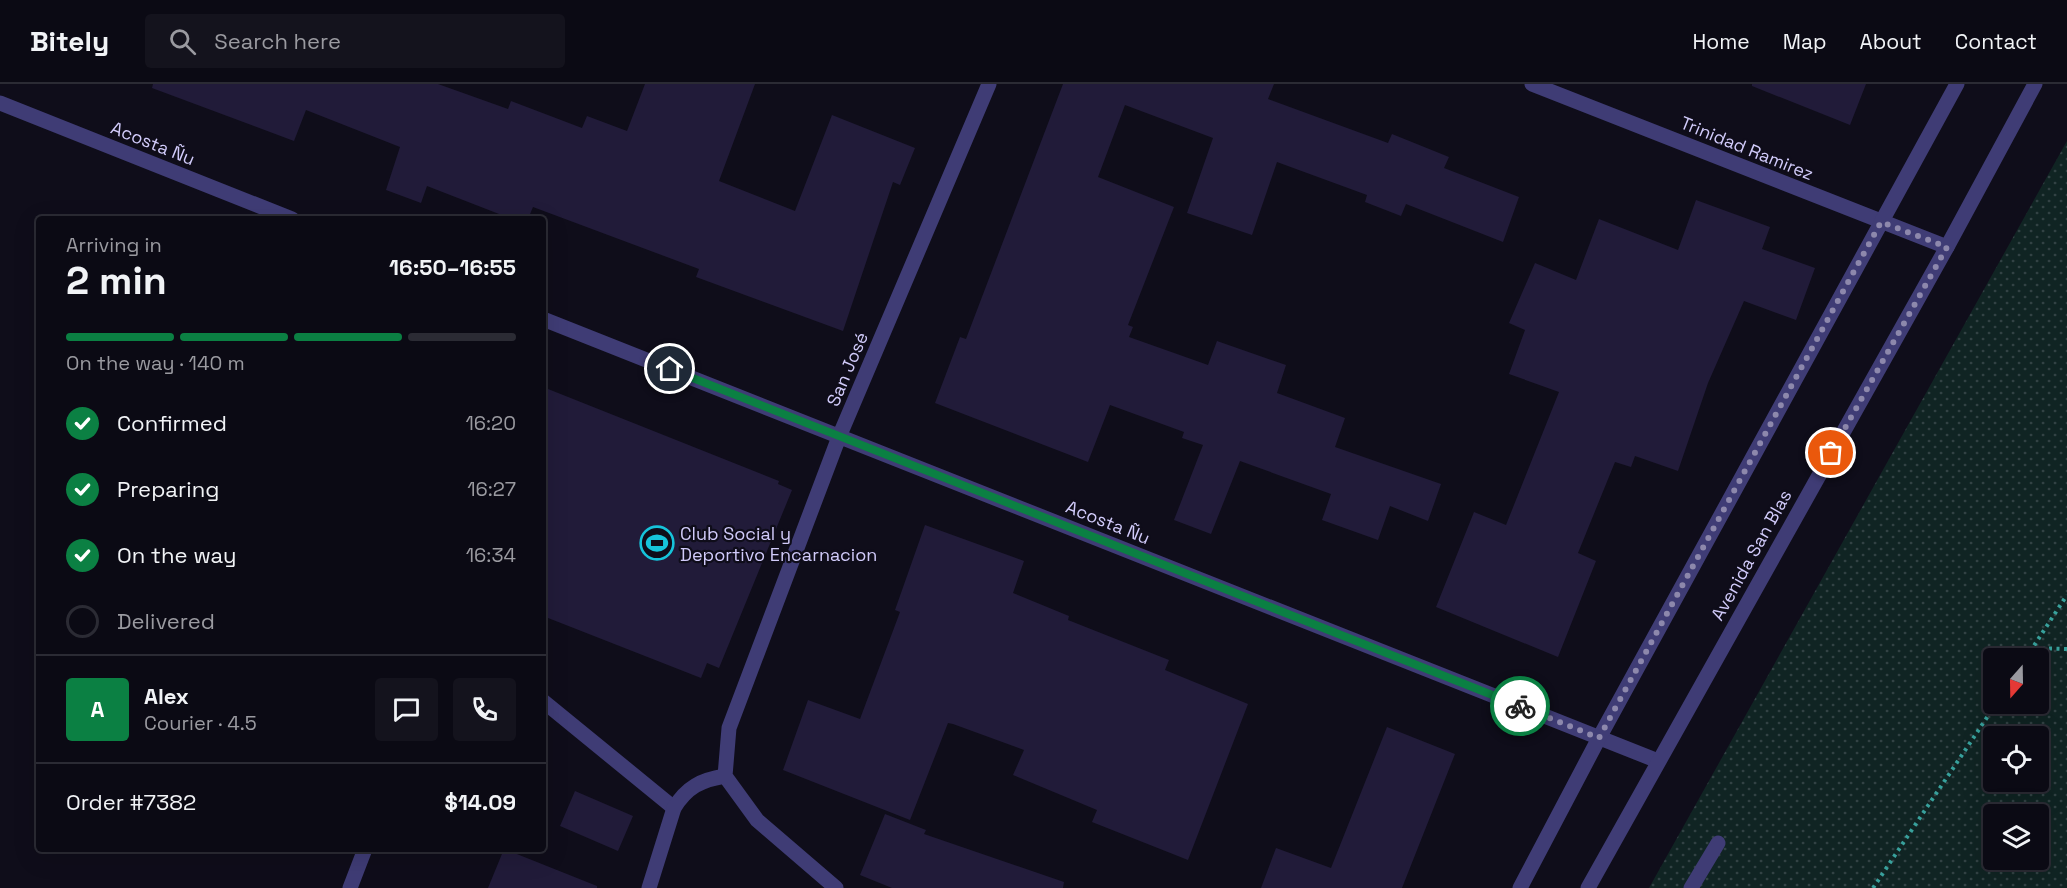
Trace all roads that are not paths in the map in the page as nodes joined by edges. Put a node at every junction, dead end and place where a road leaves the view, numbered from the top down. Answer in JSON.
{"nodes":[{"id":1,"x":989,"y":84,"type":"edge"},
{"id":2,"x":1532,"y":84,"type":"edge"},
{"id":3,"x":1957,"y":84,"type":"edge"},
{"id":4,"x":2035,"y":84,"type":"edge"},
{"id":5,"x":0,"y":103,"type":"edge"},
{"id":6,"x":284,"y":216,"type":"edge"},
{"id":7,"x":1881,"y":222,"type":"junction"},
{"id":8,"x":1947,"y":247,"type":"junction"},
{"id":9,"x":546,"y":320,"type":"edge"},
{"id":10,"x":839,"y":436,"type":"junction"},
{"id":11,"x":546,"y":703,"type":"edge"},
{"id":12,"x":1599,"y":738,"type":"junction"},
{"id":13,"x":1658,"y":761,"type":"junction"},
{"id":14,"x":725,"y":776,"type":"junction"},
{"id":15,"x":674,"y":808,"type":"junction"},
{"id":16,"x":1718,"y":843,"type":"dead end"},
{"id":17,"x":364,"y":852,"type":"edge"},
{"id":18,"x":350,"y":888,"type":"edge"},
{"id":19,"x":649,"y":888,"type":"edge"},
{"id":20,"x":836,"y":888,"type":"edge"},
{"id":21,"x":1520,"y":888,"type":"edge"},
{"id":22,"x":1588,"y":888,"type":"edge"},
{"id":23,"x":1691,"y":888,"type":"edge"}],
"edges":[{"from":1,"to":10,"type":"street","name":"San José"},
{"from":2,"to":7,"type":"street","name":"Trinidad Ramirez"},
{"from":3,"to":7,"type":"street"},
{"from":4,"to":8,"type":"street","name":"Avenida San Blas"},
{"from":5,"to":6,"type":"street","name":"Acosta Ñu"},
{"from":7,"to":8,"type":"street","name":"Trinidad Ramirez"},
{"from":7,"to":12,"type":"street"},
{"from":8,"to":13,"type":"street","name":"Avenida San Blas"},
{"from":9,"to":10,"type":"street","name":"Acosta Ñu"},
{"from":10,"to":12,"type":"street","name":"Acosta Ñu"},
{"from":10,"to":14,"type":"street","name":"San José"},
{"from":11,"to":15,"type":"street"},
{"from":12,"to":13,"type":"street","name":"Acosta Ñu"},
{"from":12,"to":21,"type":"street"},
{"from":13,"to":22,"type":"street","name":"Avenida San Blas"},
{"from":14,"to":15,"type":"street"},
{"from":14,"to":20,"type":"street"},
{"from":15,"to":19,"type":"street"},
{"from":16,"to":23,"type":"street"},
{"from":17,"to":18,"type":"street"}]}
